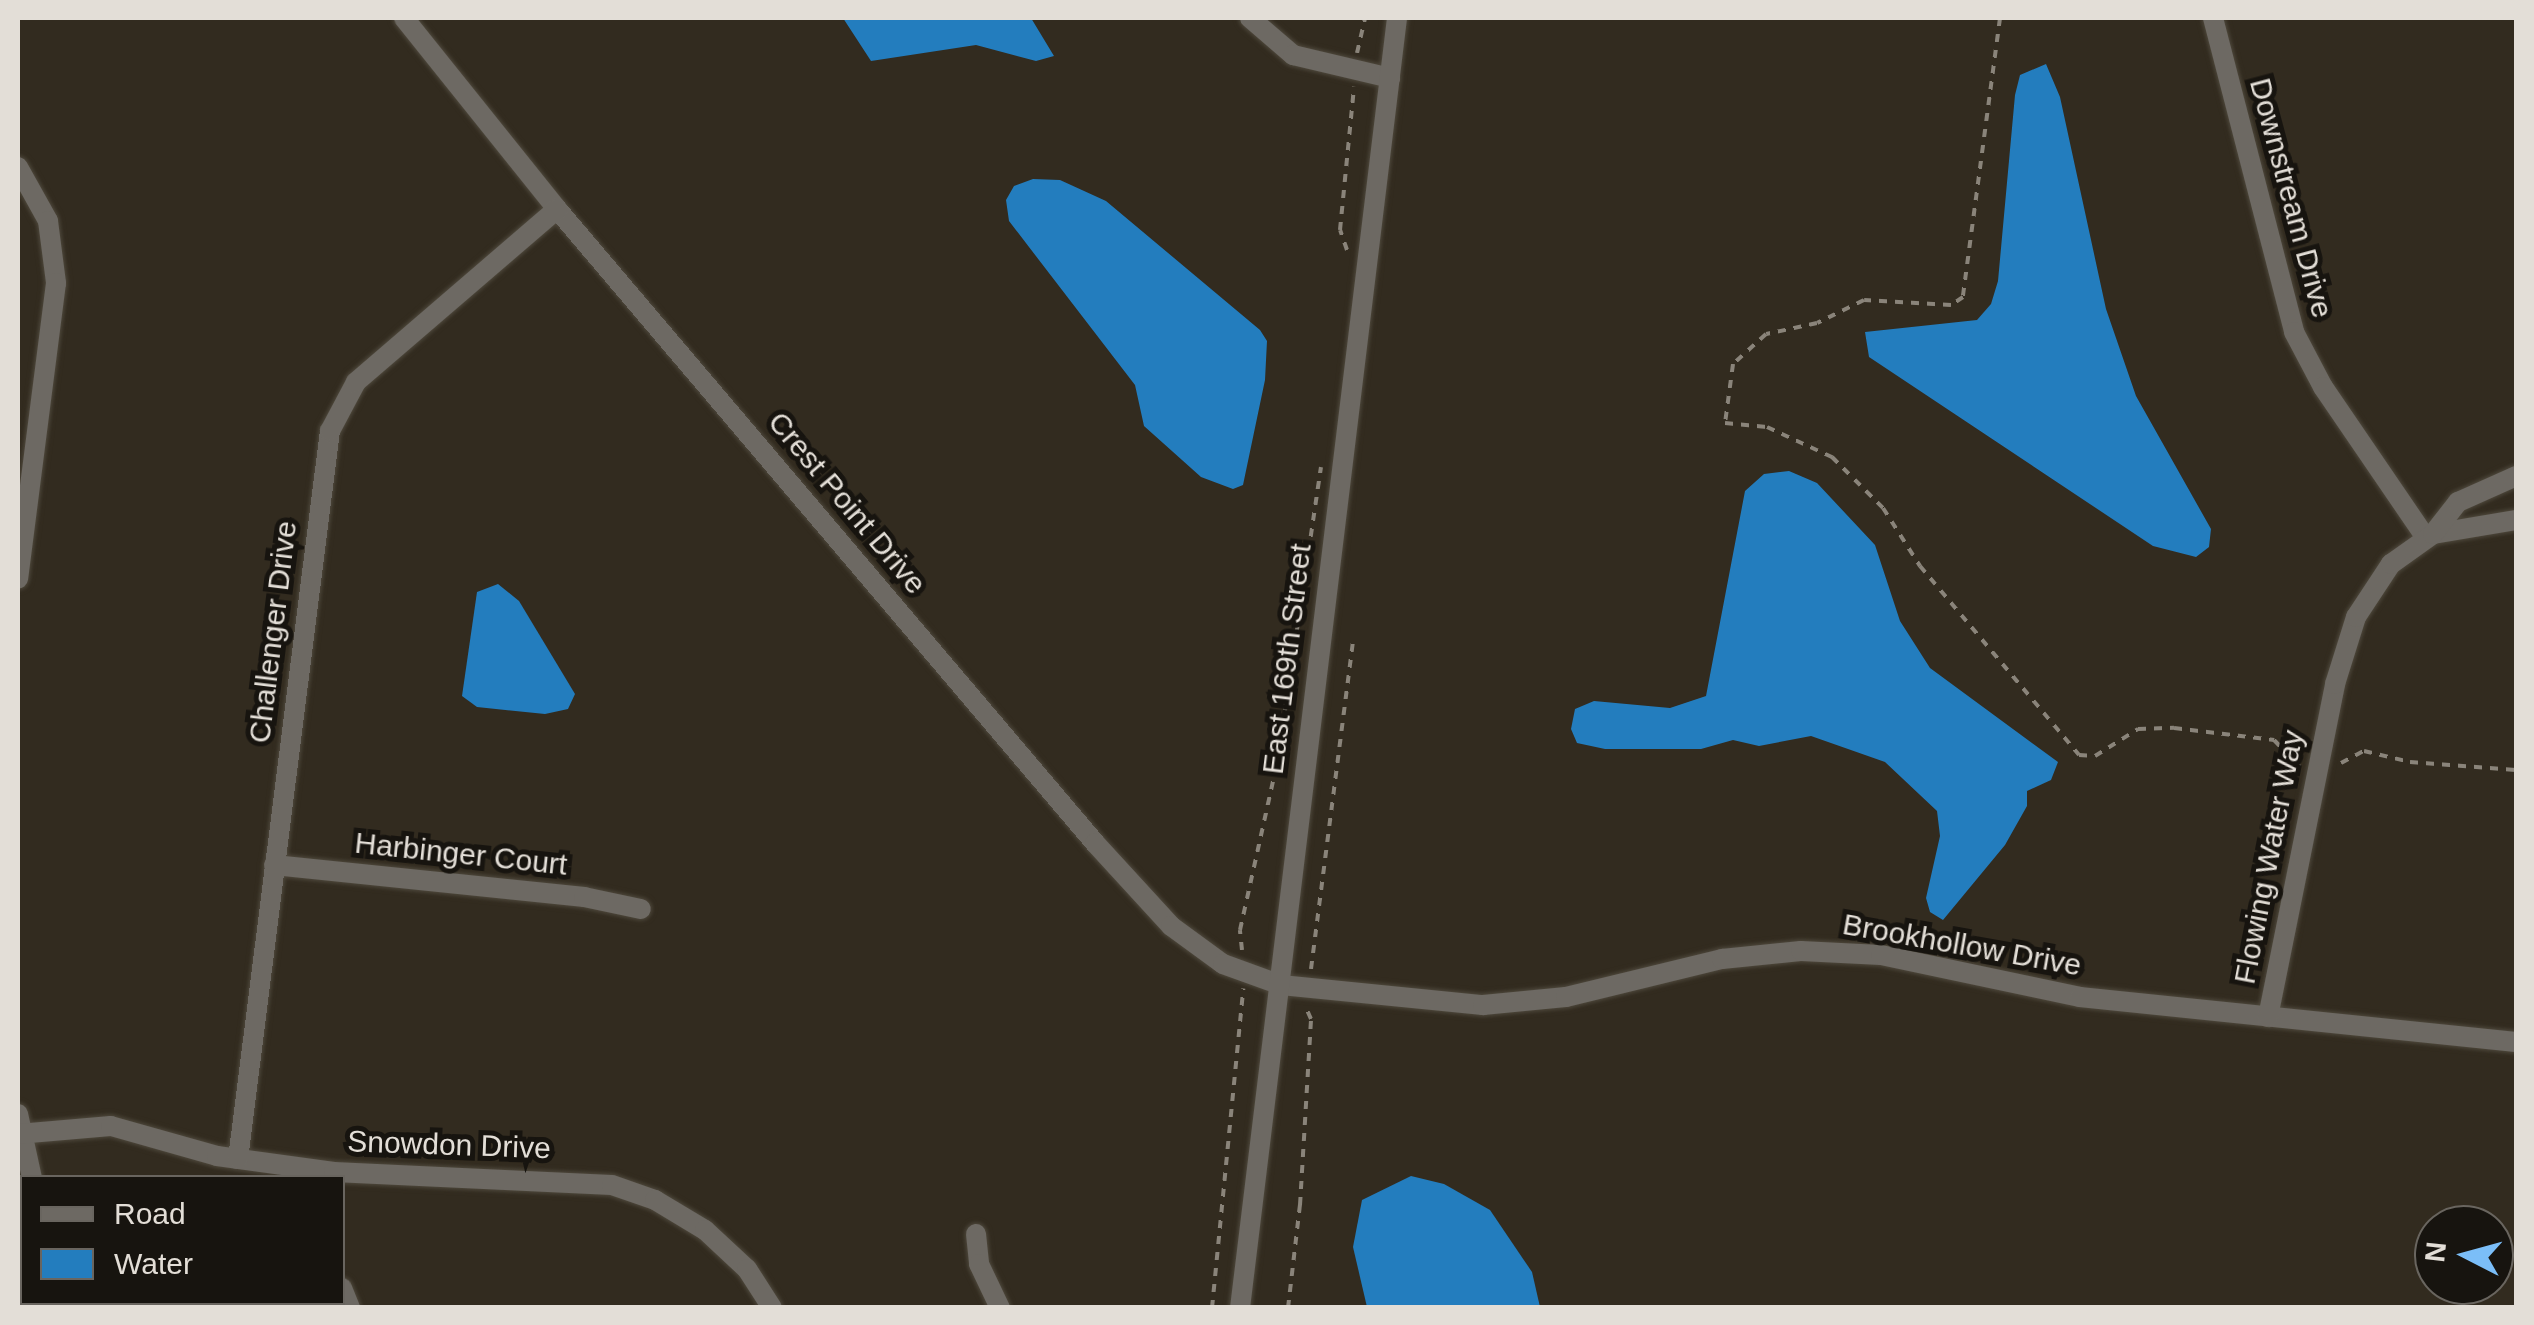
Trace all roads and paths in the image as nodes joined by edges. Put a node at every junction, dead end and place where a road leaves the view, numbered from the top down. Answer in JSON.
{"nodes":[{"id":1,"x":404,"y":18,"type":"edge"},
{"id":2,"x":1250,"y":18,"type":"edge"},
{"id":3,"x":1364,"y":18,"type":"edge"},
{"id":4,"x":1398,"y":18,"type":"edge"},
{"id":5,"x":2000,"y":18,"type":"edge"},
{"id":6,"x":2213,"y":18,"type":"edge"},
{"id":7,"x":1354,"y":72,"type":"junction"},
{"id":8,"x":1390,"y":78,"type":"junction"},
{"id":9,"x":18,"y":167,"type":"edge"},
{"id":10,"x":558,"y":209,"type":"junction"},
{"id":11,"x":1350,"y":257,"type":"dead end"},
{"id":12,"x":1323,"y":455,"type":"dead end"},
{"id":13,"x":2516,"y":476,"type":"edge"},
{"id":14,"x":2516,"y":520,"type":"edge"},
{"id":15,"x":2430,"y":536,"type":"junction"},
{"id":16,"x":18,"y":579,"type":"edge"},
{"id":17,"x":1352,"y":640,"type":"dead end"},
{"id":18,"x":2516,"y":770,"type":"edge"},
{"id":19,"x":2316,"y":773,"type":"junction"},
{"id":20,"x":274,"y":864,"type":"junction"},
{"id":21,"x":641,"y":910,"type":"dead end"},
{"id":22,"x":1244,"y":970,"type":"junction"},
{"id":23,"x":1281,"y":985,"type":"junction"},
{"id":24,"x":1309,"y":988,"type":"junction"},
{"id":25,"x":2268,"y":1017,"type":"junction"},
{"id":26,"x":2516,"y":1042,"type":"edge"},
{"id":27,"x":19,"y":1127,"type":"edge"},
{"id":28,"x":238,"y":1159,"type":"junction"},
{"id":29,"x":31,"y":1175,"type":"edge"},
{"id":30,"x":334,"y":1175,"type":"edge"},
{"id":31,"x":345,"y":1175,"type":"edge"},
{"id":32,"x":976,"y":1234,"type":"dead end"},
{"id":33,"x":772,"y":1308,"type":"edge"},
{"id":34,"x":1000,"y":1308,"type":"edge"},
{"id":35,"x":1212,"y":1308,"type":"edge"},
{"id":36,"x":1240,"y":1308,"type":"edge"},
{"id":37,"x":1288,"y":1308,"type":"edge"}],
"edges":[{"from":1,"to":10,"type":"street","name":"Crest Point Drive"},
{"from":2,"to":7,"type":"street"},
{"from":3,"to":7,"type":"path"},
{"from":4,"to":8,"type":"street","name":"East 169th Street"},
{"from":5,"to":19,"type":"path"},
{"from":6,"to":15,"type":"street","name":"Downstream Drive"},
{"from":7,"to":8,"type":"street"},
{"from":7,"to":11,"type":"path"},
{"from":8,"to":23,"type":"street","name":"East 169th Street"},
{"from":9,"to":16,"type":"street"},
{"from":10,"to":20,"type":"street","name":"Challenger Drive"},
{"from":10,"to":22,"type":"street","name":"Crest Point Drive"},
{"from":12,"to":22,"type":"path"},
{"from":13,"to":15,"type":"street","name":"Flowing Water Way"},
{"from":14,"to":15,"type":"street"},
{"from":15,"to":19,"type":"street","name":"Flowing Water Way"},
{"from":17,"to":24,"type":"path"},
{"from":18,"to":19,"type":"path"},
{"from":19,"to":25,"type":"street","name":"Flowing Water Way"},
{"from":20,"to":21,"type":"street","name":"Harbinger Court"},
{"from":20,"to":28,"type":"street","name":"Challenger Drive"},
{"from":22,"to":23,"type":"street","name":"Crest Point Drive"},
{"from":22,"to":35,"type":"path"},
{"from":23,"to":24,"type":"street","name":"Brookhollow Drive"},
{"from":23,"to":36,"type":"street","name":"East 169th Street"},
{"from":24,"to":25,"type":"street","name":"Brookhollow Drive"},
{"from":24,"to":37,"type":"path"},
{"from":25,"to":26,"type":"street","name":"Brookhollow Drive"},
{"from":27,"to":28,"type":"street","name":"Snowdon Drive"},
{"from":27,"to":29,"type":"street"},
{"from":28,"to":30,"type":"street","name":"Snowdon Drive"},
{"from":31,"to":33,"type":"street","name":"Snowdon Drive"},
{"from":32,"to":34,"type":"street"}]}
